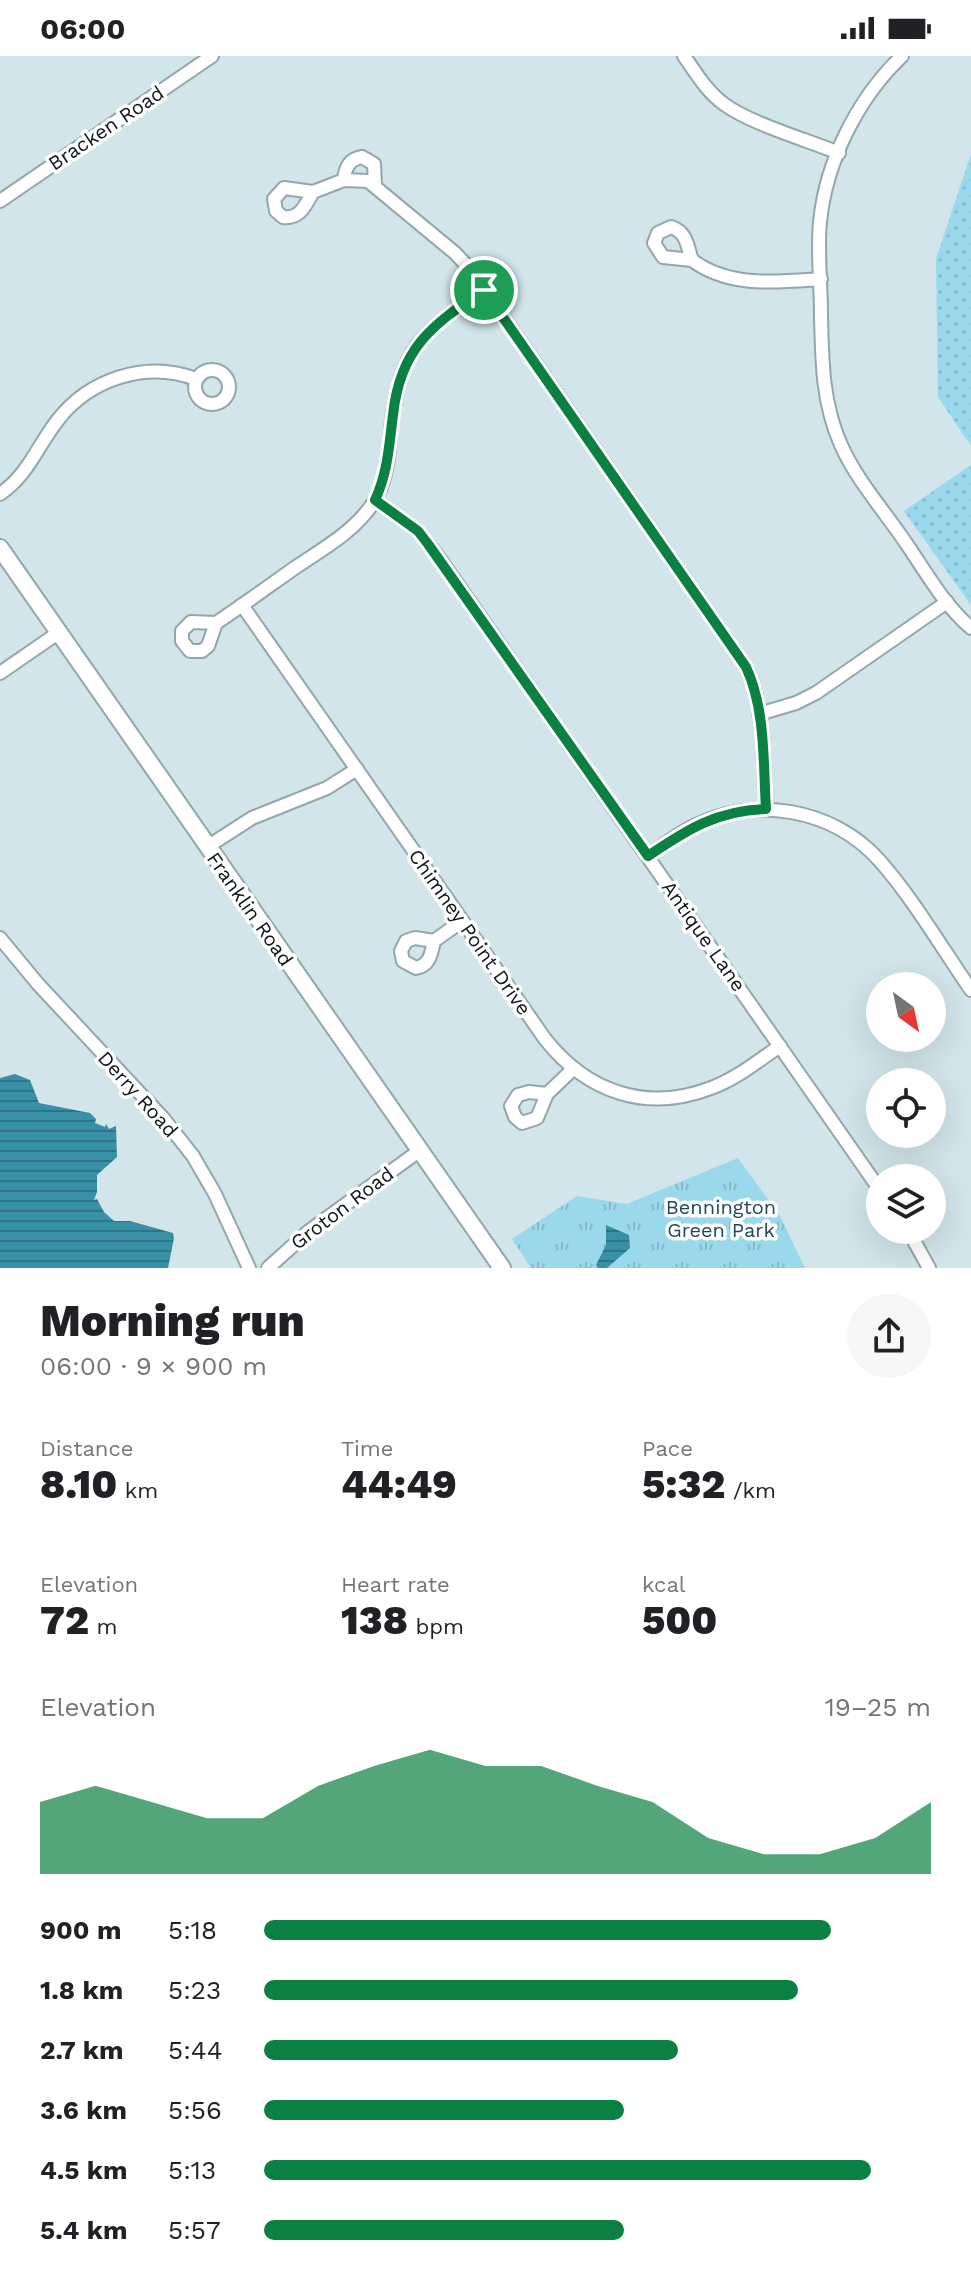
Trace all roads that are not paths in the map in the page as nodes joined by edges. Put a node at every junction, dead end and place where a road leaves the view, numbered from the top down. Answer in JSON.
{"nodes":[{"id":1,"x":212,"y":56,"type":"edge"},
{"id":2,"x":684,"y":56,"type":"edge"},
{"id":3,"x":902,"y":56,"type":"edge"},
{"id":4,"x":839,"y":153,"type":"junction"},
{"id":5,"x":344,"y":180,"type":"junction"},
{"id":6,"x":375,"y":185,"type":"junction"},
{"id":7,"x":313,"y":192,"type":"dead end"},
{"id":8,"x":0,"y":201,"type":"edge"},
{"id":9,"x":692,"y":260,"type":"dead end"},
{"id":10,"x":821,"y":279,"type":"junction"},
{"id":11,"x":484,"y":290,"type":"junction"},
{"id":12,"x":196,"y":379,"type":"dead end"},
{"id":13,"x":0,"y":494,"type":"edge"},
{"id":14,"x":375,"y":500,"type":"junction"},
{"id":15,"x":0,"y":548,"type":"edge"},
{"id":16,"x":947,"y":602,"type":"junction"},
{"id":17,"x":242,"y":605,"type":"junction"},
{"id":18,"x":216,"y":623,"type":"dead end"},
{"id":19,"x":971,"y":628,"type":"edge"},
{"id":20,"x":58,"y":633,"type":"junction"},
{"id":21,"x":0,"y":673,"type":"edge"},
{"id":22,"x":759,"y":714,"type":"junction"},
{"id":23,"x":357,"y":769,"type":"junction"},
{"id":24,"x":766,"y":809,"type":"junction"},
{"id":25,"x":207,"y":847,"type":"junction"},
{"id":26,"x":648,"y":856,"type":"junction"},
{"id":27,"x":462,"y":921,"type":"junction"},
{"id":28,"x":0,"y":938,"type":"edge"},
{"id":29,"x":434,"y":941,"type":"dead end"},
{"id":30,"x":971,"y":990,"type":"edge"},
{"id":31,"x":780,"y":1046,"type":"junction"},
{"id":32,"x":573,"y":1069,"type":"junction"},
{"id":33,"x":547,"y":1094,"type":"dead end"},
{"id":34,"x":419,"y":1151,"type":"junction"},
{"id":35,"x":866,"y":1170,"type":"edge"},
{"id":36,"x":916,"y":1244,"type":"edge"},
{"id":37,"x":249,"y":1268,"type":"edge"},
{"id":38,"x":268,"y":1268,"type":"edge"},
{"id":39,"x":502,"y":1268,"type":"edge"},
{"id":40,"x":929,"y":1268,"type":"edge"}],
"edges":[{"from":1,"to":8,"type":"street","name":"Bracken Road"},
{"from":2,"to":4,"type":"street"},
{"from":3,"to":4,"type":"street"},
{"from":4,"to":10,"type":"street"},
{"from":5,"to":6,"type":"street"},
{"from":5,"to":6,"type":"street"},
{"from":5,"to":7,"type":"street"},
{"from":6,"to":11,"type":"street"},
{"from":9,"to":10,"type":"street"},
{"from":10,"to":16,"type":"street"},
{"from":11,"to":14,"type":"street"},
{"from":11,"to":22,"type":"street"},
{"from":12,"to":13,"type":"street"},
{"from":14,"to":17,"type":"street"},
{"from":14,"to":26,"type":"street","name":"Antique Lane"},
{"from":15,"to":20,"type":"street","name":"Franklin Road"},
{"from":16,"to":19,"type":"street"},
{"from":16,"to":22,"type":"street"},
{"from":17,"to":18,"type":"street"},
{"from":17,"to":23,"type":"street","name":"Chimney Point Drive"},
{"from":20,"to":21,"type":"street"},
{"from":20,"to":25,"type":"street","name":"Franklin Road"},
{"from":22,"to":24,"type":"street"},
{"from":23,"to":25,"type":"street"},
{"from":23,"to":27,"type":"street","name":"Chimney Point Drive"},
{"from":24,"to":26,"type":"street"},
{"from":24,"to":30,"type":"street"},
{"from":25,"to":34,"type":"street","name":"Franklin Road"},
{"from":26,"to":31,"type":"street","name":"Antique Lane"},
{"from":27,"to":29,"type":"street"},
{"from":27,"to":32,"type":"street","name":"Chimney Point Drive"},
{"from":28,"to":37,"type":"street","name":"Derry Road"},
{"from":31,"to":32,"type":"street","name":"Chimney Point Drive"},
{"from":31,"to":35,"type":"street","name":"Antique Lane"},
{"from":32,"to":33,"type":"street"},
{"from":34,"to":38,"type":"street","name":"Groton Road"},
{"from":34,"to":39,"type":"street","name":"Franklin Road"},
{"from":36,"to":40,"type":"street"}]}
